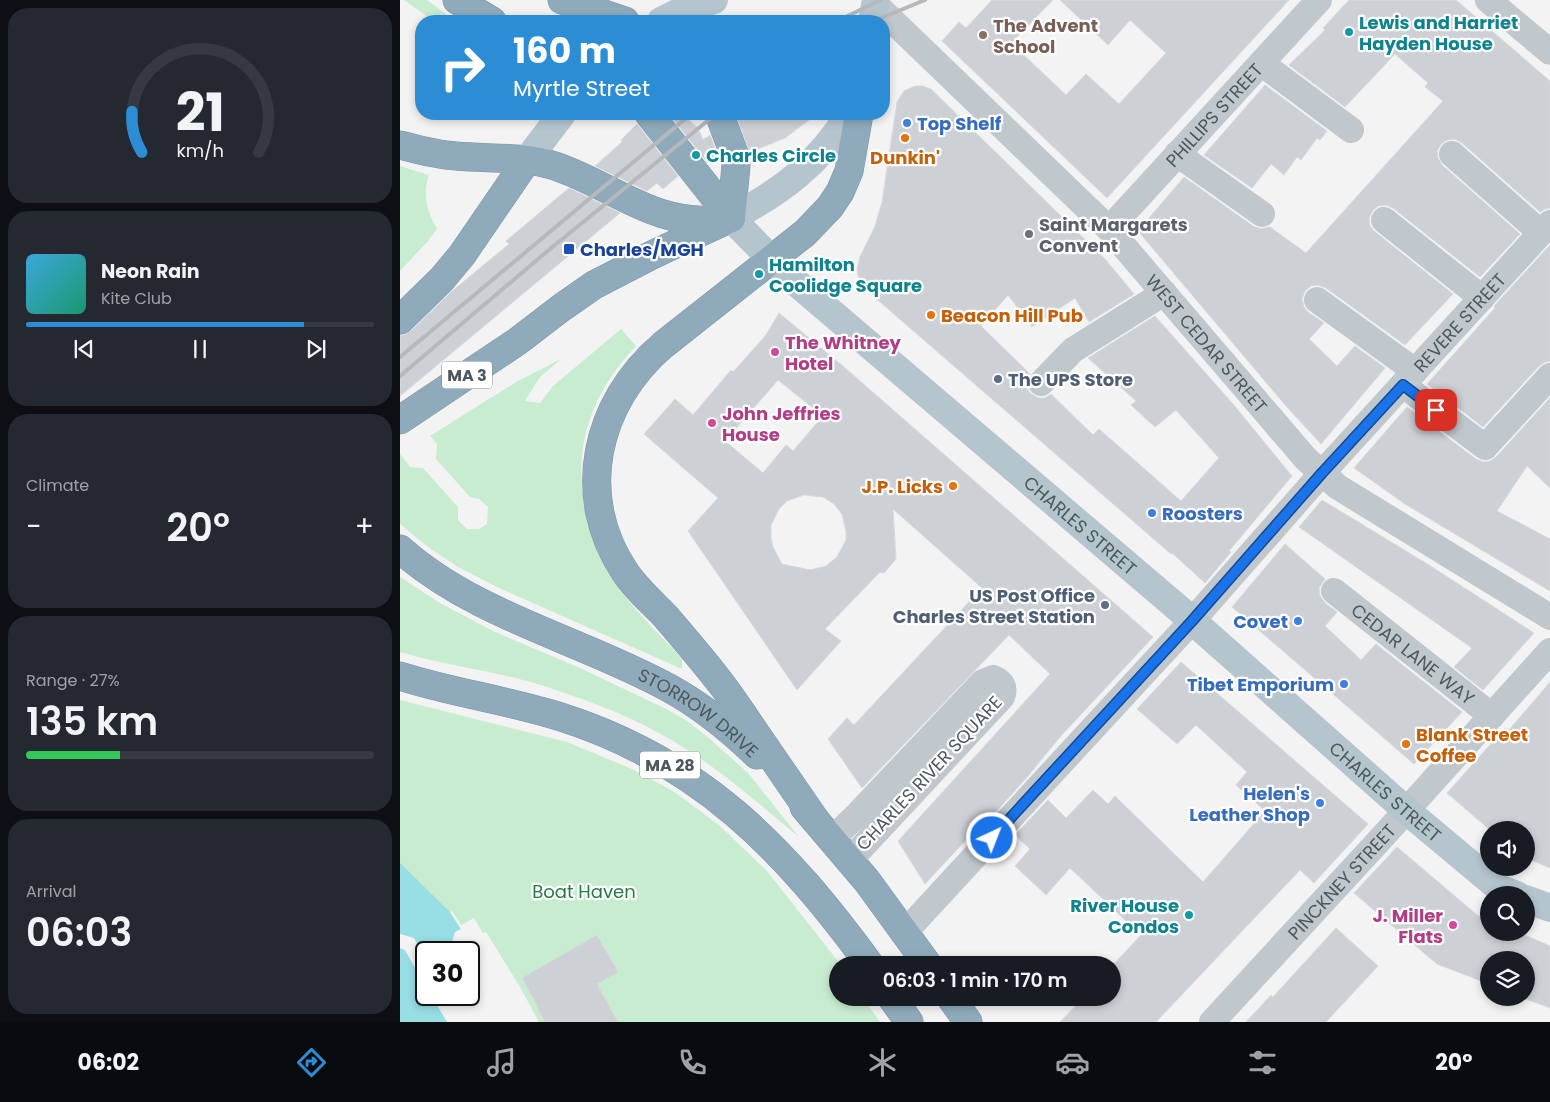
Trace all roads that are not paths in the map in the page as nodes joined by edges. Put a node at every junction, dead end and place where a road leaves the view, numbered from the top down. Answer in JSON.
{"nodes":[{"id":1,"x":457,"y":0,"type":"edge"},
{"id":2,"x":562,"y":0,"type":"edge"},
{"id":3,"x":714,"y":0,"type":"edge"},
{"id":4,"x":1318,"y":0,"type":"edge"},
{"id":5,"x":1488,"y":0,"type":"edge"},
{"id":6,"x":874,"y":6,"type":"edge"},
{"id":7,"x":482,"y":15,"type":"edge"},
{"id":8,"x":607,"y":15,"type":"edge"},
{"id":9,"x":674,"y":15,"type":"edge"},
{"id":10,"x":883,"y":15,"type":"edge"},
{"id":11,"x":890,"y":21,"type":"edge"},
{"id":12,"x":1550,"y":52,"type":"edge"},
{"id":13,"x":1261,"y":63,"type":"junction"},
{"id":14,"x":557,"y":120,"type":"edge"},
{"id":15,"x":654,"y":120,"type":"edge"},
{"id":16,"x":720,"y":120,"type":"edge"},
{"id":17,"x":845,"y":120,"type":"edge"},
{"id":18,"x":858,"y":120,"type":"edge"},
{"id":19,"x":1350,"y":130,"type":"dead end"},
{"id":20,"x":400,"y":145,"type":"edge"},
{"id":21,"x":1177,"y":154,"type":"junction"},
{"id":22,"x":1452,"y":154,"type":"dead end"},
{"id":23,"x":527,"y":160,"type":"junction"},
{"id":24,"x":1262,"y":214,"type":"dead end"},
{"id":25,"x":731,"y":218,"type":"junction"},
{"id":26,"x":1384,"y":220,"type":"dead end"},
{"id":27,"x":1546,"y":228,"type":"edge"},
{"id":28,"x":1109,"y":229,"type":"junction"},
{"id":29,"x":771,"y":259,"type":"junction"},
{"id":30,"x":1164,"y":293,"type":"junction"},
{"id":31,"x":1482,"y":298,"type":"junction"},
{"id":32,"x":1317,"y":300,"type":"dead end"},
{"id":33,"x":400,"y":320,"type":"edge"},
{"id":34,"x":1550,"y":376,"type":"edge"},
{"id":35,"x":1409,"y":378,"type":"junction"},
{"id":36,"x":1041,"y":383,"type":"dead end"},
{"id":37,"x":400,"y":420,"type":"edge"},
{"id":38,"x":1322,"y":473,"type":"junction"},
{"id":39,"x":400,"y":549,"type":"edge"},
{"id":40,"x":1334,"y":591,"type":"dead end"},
{"id":41,"x":1550,"y":617,"type":"edge"},
{"id":42,"x":1192,"y":621,"type":"junction"},
{"id":43,"x":1550,"y":651,"type":"edge"},
{"id":44,"x":400,"y":676,"type":"edge"},
{"id":45,"x":1492,"y":716,"type":"junction"},
{"id":46,"x":1407,"y":811,"type":"junction"},
{"id":47,"x":824,"y":830,"type":"junction"},
{"id":48,"x":850,"y":860,"type":"junction"},
{"id":49,"x":1497,"y":886,"type":"edge"},
{"id":50,"x":1535,"y":902,"type":"edge"},
{"id":51,"x":1550,"y":908,"type":"edge"},
{"id":52,"x":905,"y":932,"type":"junction"},
{"id":53,"x":863,"y":956,"type":"edge"},
{"id":54,"x":922,"y":956,"type":"edge"},
{"id":55,"x":898,"y":1006,"type":"edge"},
{"id":56,"x":956,"y":1006,"type":"edge"},
{"id":57,"x":909,"y":1022,"type":"edge"},
{"id":58,"x":968,"y":1022,"type":"edge"},
{"id":59,"x":1212,"y":1022,"type":"edge"}],
"edges":[{"from":1,"to":7,"type":"highway"},
{"from":2,"to":8,"type":"highway"},
{"from":3,"to":9,"type":"main road"},
{"from":4,"to":13,"type":"street","name":"PHILLIPS STREET"},
{"from":5,"to":12,"type":"street"},
{"from":6,"to":10,"type":"street","name":"WEST CEDAR STREET"},
{"from":11,"to":28,"type":"street","name":"WEST CEDAR STREET"},
{"from":13,"to":19,"type":"street"},
{"from":13,"to":21,"type":"street","name":"PHILLIPS STREET"},
{"from":14,"to":23,"type":"main road"},
{"from":15,"to":25,"type":"highway"},
{"from":16,"to":25,"type":"highway"},
{"from":17,"to":25,"type":"main road"},
{"from":18,"to":29,"type":"highway"},
{"from":20,"to":23,"type":"highway"},
{"from":21,"to":24,"type":"street"},
{"from":21,"to":28,"type":"street","name":"PHILLIPS STREET"},
{"from":22,"to":27,"type":"street"},
{"from":23,"to":25,"type":"highway"},
{"from":23,"to":33,"type":"highway"},
{"from":25,"to":29,"type":"main road","name":"CHARLES STREET"},
{"from":25,"to":37,"type":"highway","number":"MA 3"},
{"from":26,"to":31,"type":"street"},
{"from":27,"to":31,"type":"street","name":"REVERE STREET"},
{"from":28,"to":30,"type":"street","name":"WEST CEDAR STREET"},
{"from":29,"to":42,"type":"main road","name":"CHARLES STREET"},
{"from":29,"to":47,"type":"highway"},
{"from":30,"to":36,"type":"street"},
{"from":30,"to":38,"type":"street","name":"WEST CEDAR STREET"},
{"from":31,"to":35,"type":"street","name":"REVERE STREET"},
{"from":32,"to":35,"type":"street"},
{"from":34,"to":35,"type":"street"},
{"from":35,"to":38,"type":"street","name":"REVERE STREET"},
{"from":38,"to":41,"type":"street","name":"WEST CEDAR STREET"},
{"from":38,"to":42,"type":"street","name":"REVERE STREET"},
{"from":39,"to":47,"type":"highway","name":"STORROW DRIVE"},
{"from":40,"to":45,"type":"street","name":"CEDAR LANE WAY"},
{"from":42,"to":46,"type":"main road","name":"CHARLES STREET"},
{"from":42,"to":52,"type":"street","name":"REVERE STREET"},
{"from":43,"to":45,"type":"street","name":"PINCKNEY STREET"},
{"from":44,"to":53,"type":"highway","number":"MA 28"},
{"from":45,"to":46,"type":"street","name":"PINCKNEY STREET"},
{"from":46,"to":49,"type":"main road","name":"CHARLES STREET"},
{"from":46,"to":59,"type":"street","name":"PINCKNEY STREET"},
{"from":47,"to":48,"type":"highway","name":"STORROW DRIVE"},
{"from":47,"to":48,"type":"street","name":"CHARLES RIVER SQUARE"},
{"from":48,"to":52,"type":"highway","name":"STORROW DRIVE"},
{"from":50,"to":51,"type":"main road"},
{"from":52,"to":54,"type":"highway","name":"STORROW DRIVE"},
{"from":55,"to":57,"type":"highway"},
{"from":56,"to":58,"type":"highway"}]}
